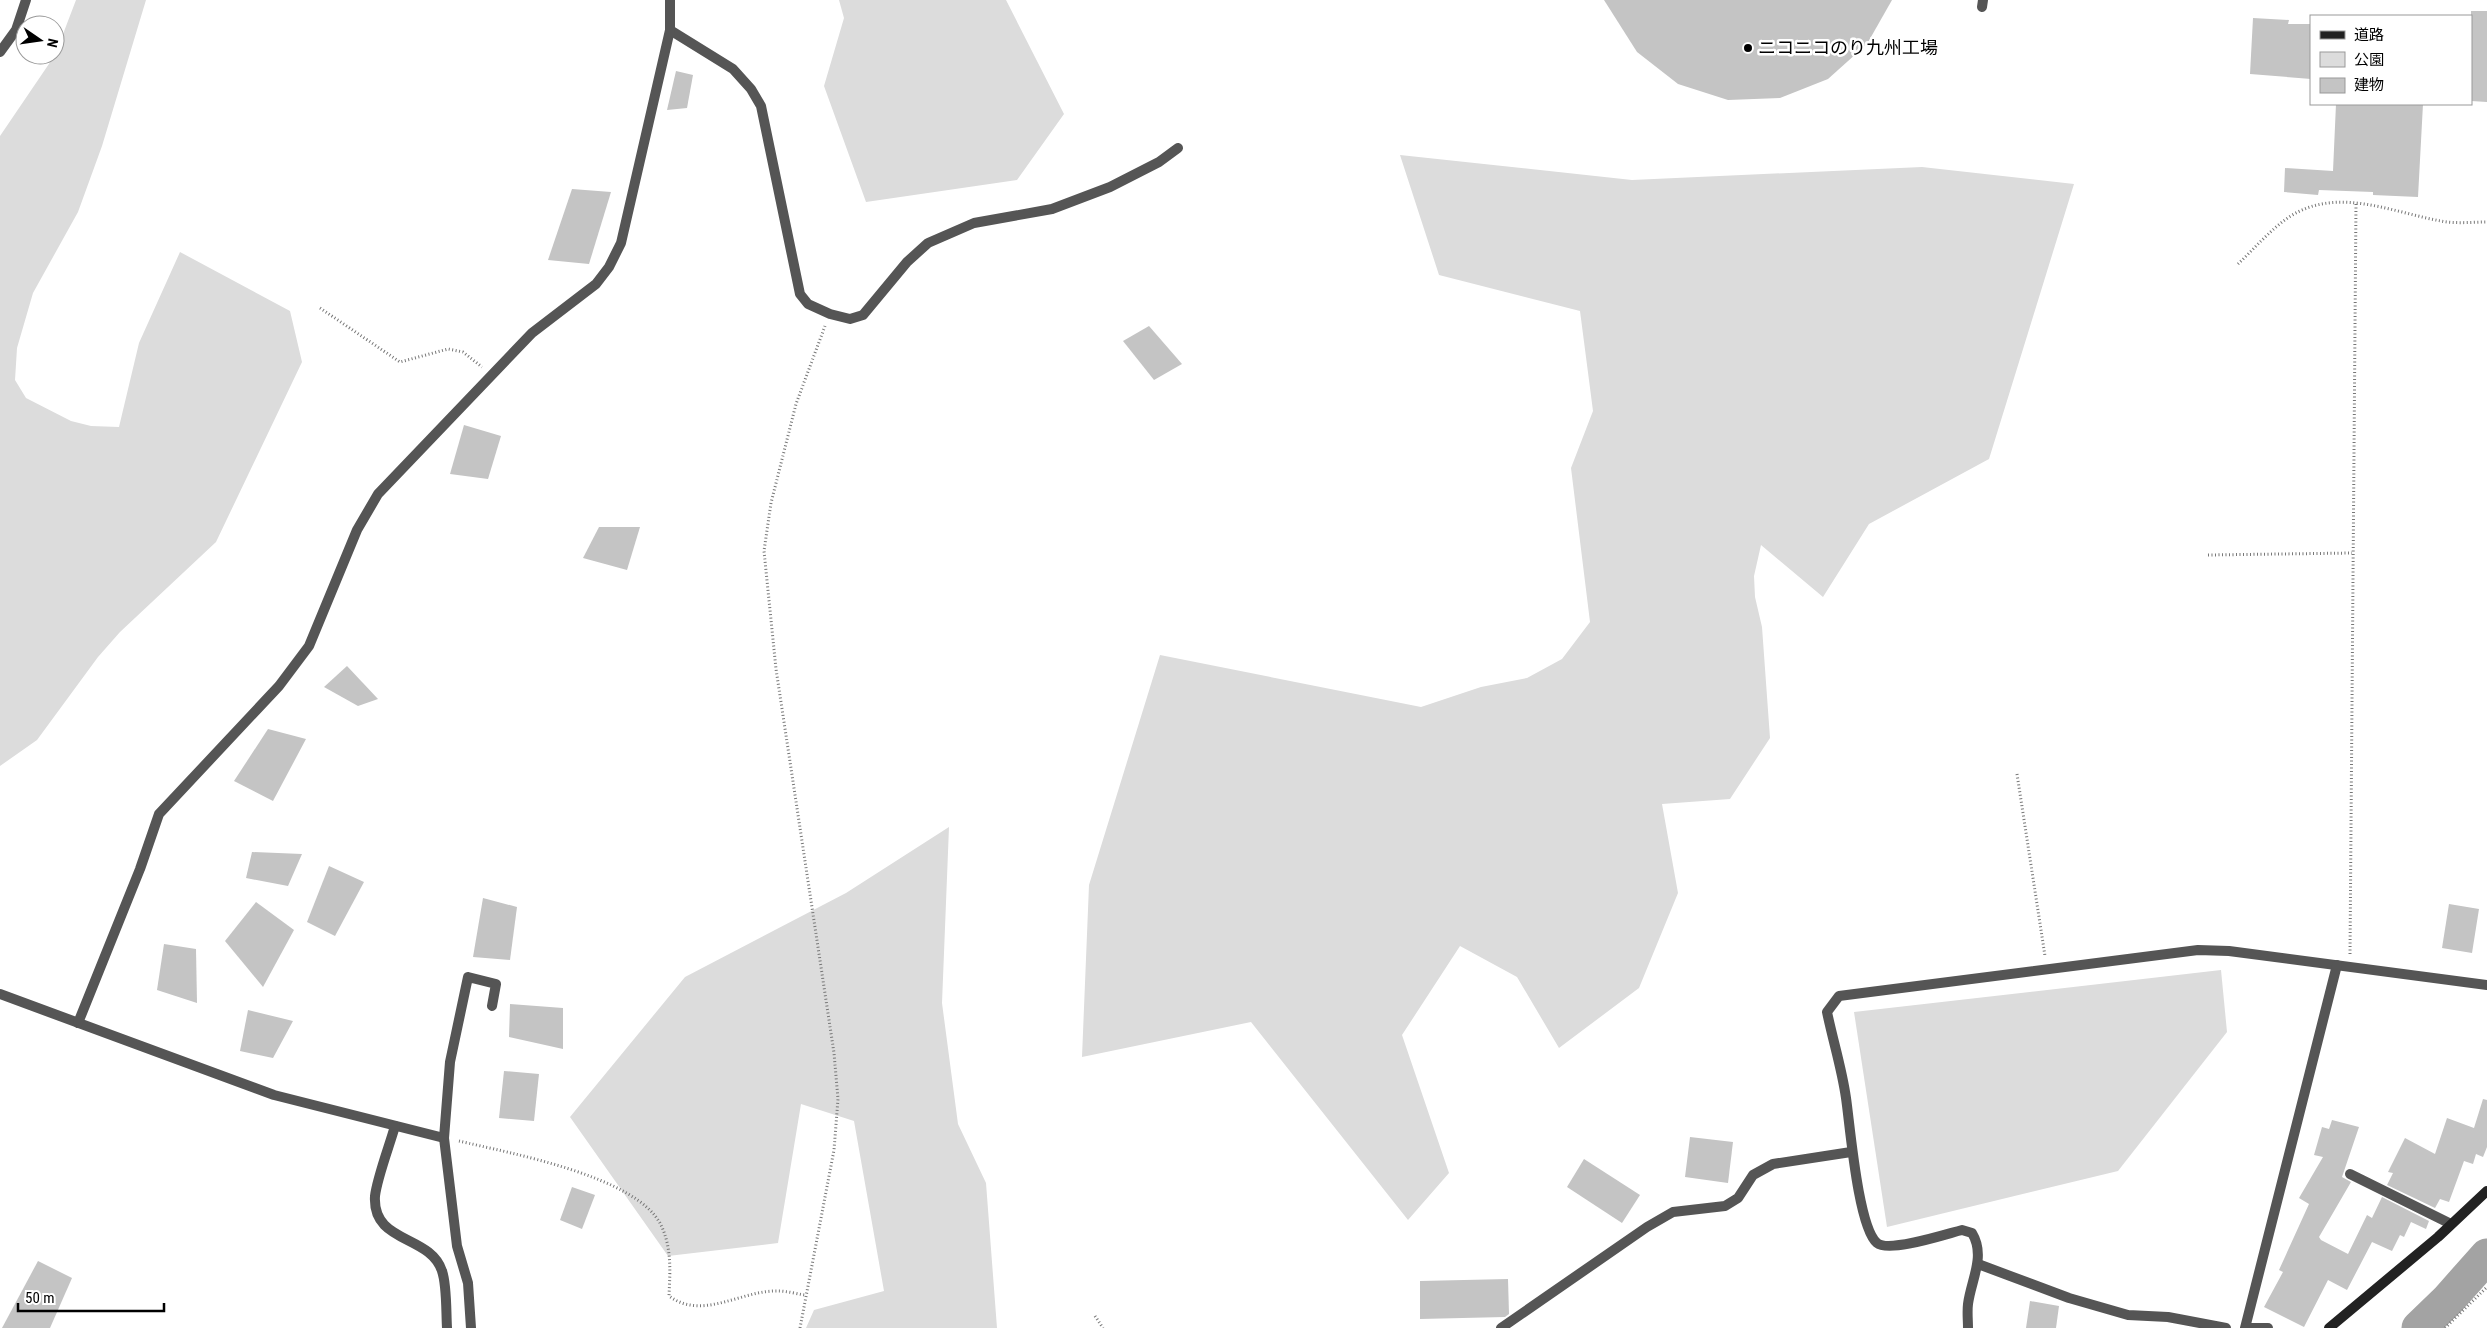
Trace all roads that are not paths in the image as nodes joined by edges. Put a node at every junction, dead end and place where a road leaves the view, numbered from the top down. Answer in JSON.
{"nodes":[{"id":1,"x":26,"y":0,"type":"edge"},
{"id":2,"x":670,"y":0,"type":"edge"},
{"id":3,"x":670,"y":30,"type":"junction"},
{"id":4,"x":0,"y":52,"type":"edge"},
{"id":5,"x":1178,"y":148,"type":"dead end"},
{"id":6,"x":2337,"y":965,"type":"junction"},
{"id":7,"x":2487,"y":984,"type":"edge"},
{"id":8,"x":0,"y":994,"type":"edge"},
{"id":9,"x":492,"y":1006,"type":"dead end"},
{"id":10,"x":78,"y":1023,"type":"junction"},
{"id":11,"x":395,"y":1126,"type":"junction"},
{"id":12,"x":444,"y":1138,"type":"junction"},
{"id":13,"x":1851,"y":1152,"type":"junction"},
{"id":14,"x":2350,"y":1174,"type":"dead end"},
{"id":15,"x":2487,"y":1191,"type":"edge"},
{"id":16,"x":2451,"y":1224,"type":"junction"},
{"id":17,"x":1978,"y":1264,"type":"junction"},
{"id":18,"x":447,"y":1328,"type":"edge"},
{"id":19,"x":471,"y":1328,"type":"edge"},
{"id":20,"x":1501,"y":1328,"type":"edge"},
{"id":21,"x":1968,"y":1328,"type":"edge"},
{"id":22,"x":2226,"y":1328,"type":"edge"},
{"id":23,"x":2245,"y":1328,"type":"edge"},
{"id":24,"x":2268,"y":1328,"type":"edge"},
{"id":25,"x":2329,"y":1328,"type":"edge"}],
"edges":[{"from":1,"to":4,"type":"street"},
{"from":2,"to":3,"type":"street"},
{"from":3,"to":5,"type":"street"},
{"from":3,"to":10,"type":"street"},
{"from":6,"to":7,"type":"street"},
{"from":6,"to":13,"type":"street"},
{"from":6,"to":23,"type":"street"},
{"from":8,"to":10,"type":"street"},
{"from":9,"to":12,"type":"street"},
{"from":10,"to":11,"type":"street"},
{"from":11,"to":12,"type":"street"},
{"from":11,"to":18,"type":"street"},
{"from":12,"to":19,"type":"street"},
{"from":13,"to":17,"type":"street"},
{"from":13,"to":20,"type":"street"},
{"from":14,"to":16,"type":"street"},
{"from":15,"to":16,"type":"street"},
{"from":16,"to":25,"type":"street"},
{"from":17,"to":21,"type":"street"},
{"from":17,"to":22,"type":"street"},
{"from":23,"to":24,"type":"street"}]}
